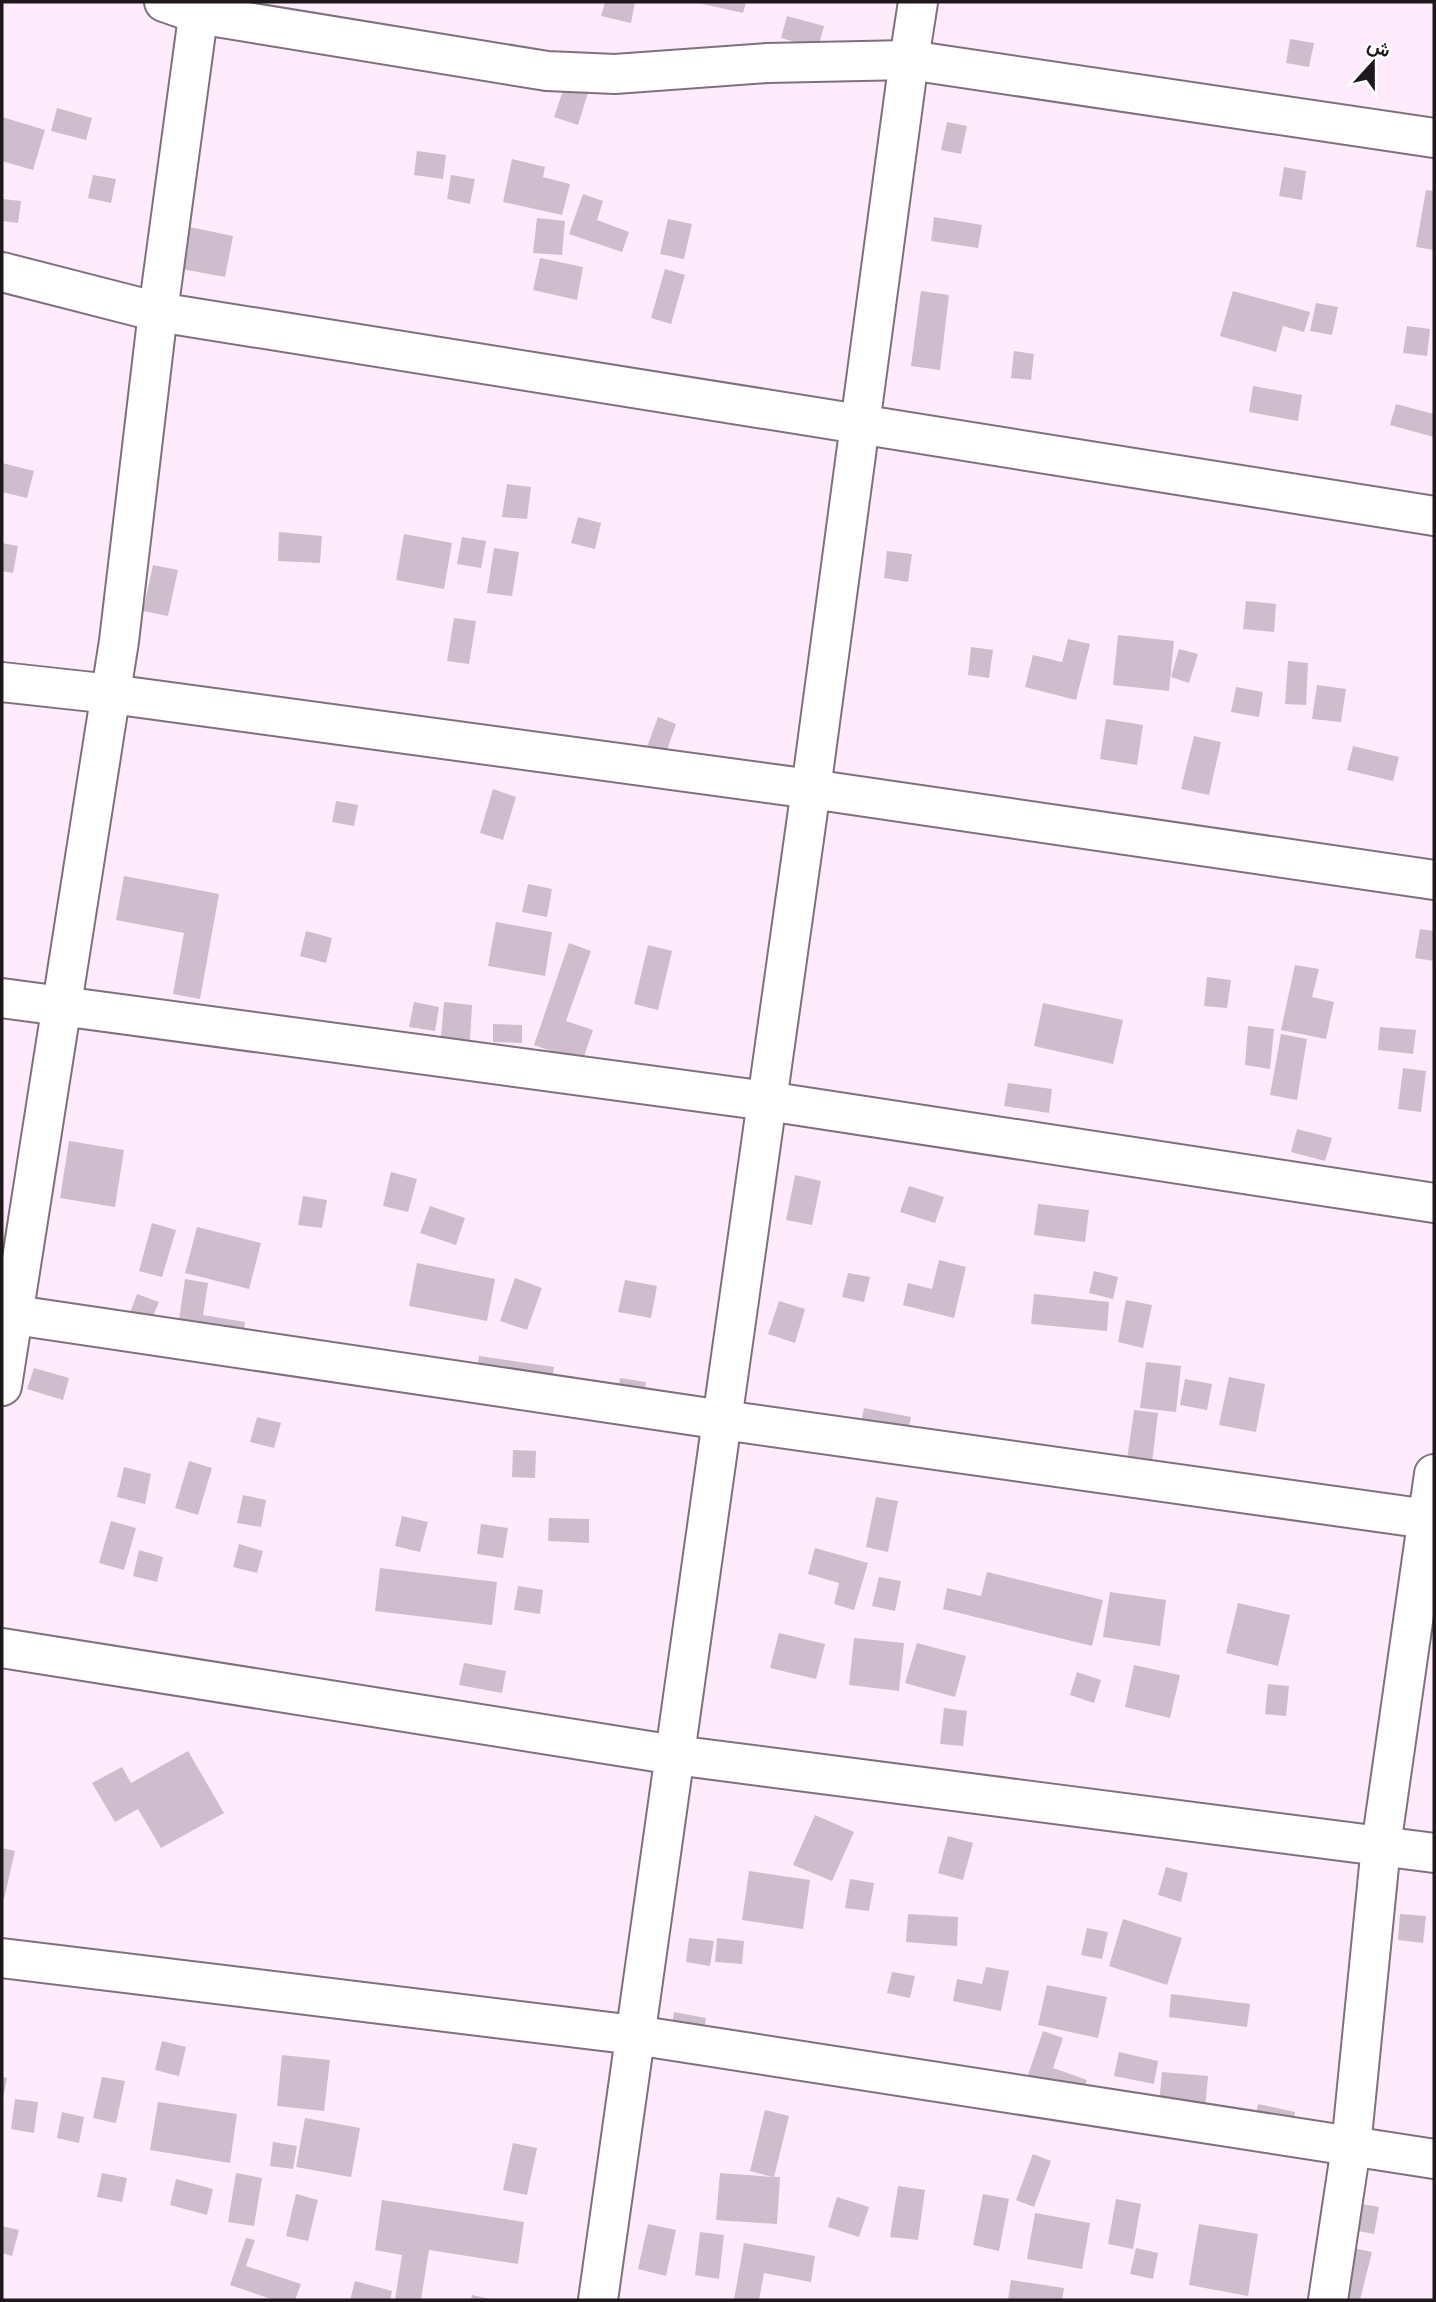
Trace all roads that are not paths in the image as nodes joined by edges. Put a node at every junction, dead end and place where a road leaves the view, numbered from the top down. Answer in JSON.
{"nodes":[{"id":1,"x":918,"y":2,"type":"edge"},
{"id":2,"x":187,"y":6,"type":"edge"},
{"id":3,"x":909,"y":60,"type":"junction"},
{"id":4,"x":1434,"y":138,"type":"edge"},
{"id":5,"x":2,"y":272,"type":"edge"},
{"id":6,"x":158,"y":312,"type":"junction"},
{"id":7,"x":859,"y":425,"type":"junction"},
{"id":8,"x":1434,"y":516,"type":"edge"},
{"id":9,"x":2,"y":682,"type":"edge"},
{"id":10,"x":111,"y":694,"type":"junction"},
{"id":11,"x":811,"y":789,"type":"junction"},
{"id":12,"x":1434,"y":880,"type":"edge"},
{"id":13,"x":2,"y":998,"type":"edge"},
{"id":14,"x":62,"y":1008,"type":"junction"},
{"id":15,"x":767,"y":1101,"type":"junction"},
{"id":16,"x":1434,"y":1203,"type":"edge"},
{"id":17,"x":7,"y":1314,"type":"edge"},
{"id":18,"x":2,"y":1387,"type":"edge"},
{"id":19,"x":723,"y":1420,"type":"junction"},
{"id":20,"x":1434,"y":1474,"type":"edge"},
{"id":21,"x":1431,"y":1519,"type":"edge"},
{"id":22,"x":2,"y":1648,"type":"edge"},
{"id":23,"x":675,"y":1755,"type":"junction"},
{"id":24,"x":1381,"y":1846,"type":"junction"},
{"id":25,"x":1434,"y":1853,"type":"edge"},
{"id":26,"x":2,"y":1958,"type":"edge"},
{"id":27,"x":635,"y":2035,"type":"junction"},
{"id":28,"x":1352,"y":2147,"type":"junction"},
{"id":29,"x":1434,"y":2159,"type":"edge"},
{"id":30,"x":598,"y":2300,"type":"edge"},
{"id":31,"x":1328,"y":2300,"type":"edge"}],
"edges":[{"from":1,"to":3,"type":"street"},
{"from":2,"to":3,"type":"street"},
{"from":2,"to":6,"type":"street"},
{"from":3,"to":4,"type":"street"},
{"from":3,"to":7,"type":"street"},
{"from":5,"to":6,"type":"street"},
{"from":6,"to":7,"type":"street"},
{"from":6,"to":10,"type":"street"},
{"from":7,"to":8,"type":"street"},
{"from":7,"to":11,"type":"street"},
{"from":9,"to":10,"type":"street"},
{"from":10,"to":11,"type":"street"},
{"from":10,"to":14,"type":"street"},
{"from":11,"to":12,"type":"street"},
{"from":11,"to":15,"type":"street"},
{"from":13,"to":14,"type":"street"},
{"from":14,"to":15,"type":"street"},
{"from":14,"to":17,"type":"street"},
{"from":15,"to":16,"type":"street"},
{"from":15,"to":19,"type":"street"},
{"from":17,"to":18,"type":"street"},
{"from":17,"to":19,"type":"street"},
{"from":19,"to":21,"type":"street"},
{"from":19,"to":23,"type":"street"},
{"from":20,"to":21,"type":"street"},
{"from":21,"to":24,"type":"street"},
{"from":22,"to":23,"type":"street"},
{"from":23,"to":24,"type":"street"},
{"from":23,"to":27,"type":"street"},
{"from":24,"to":25,"type":"street"},
{"from":24,"to":28,"type":"street"},
{"from":26,"to":27,"type":"street"},
{"from":27,"to":28,"type":"street"},
{"from":27,"to":30,"type":"street"},
{"from":28,"to":29,"type":"street"},
{"from":28,"to":31,"type":"street"}]}
